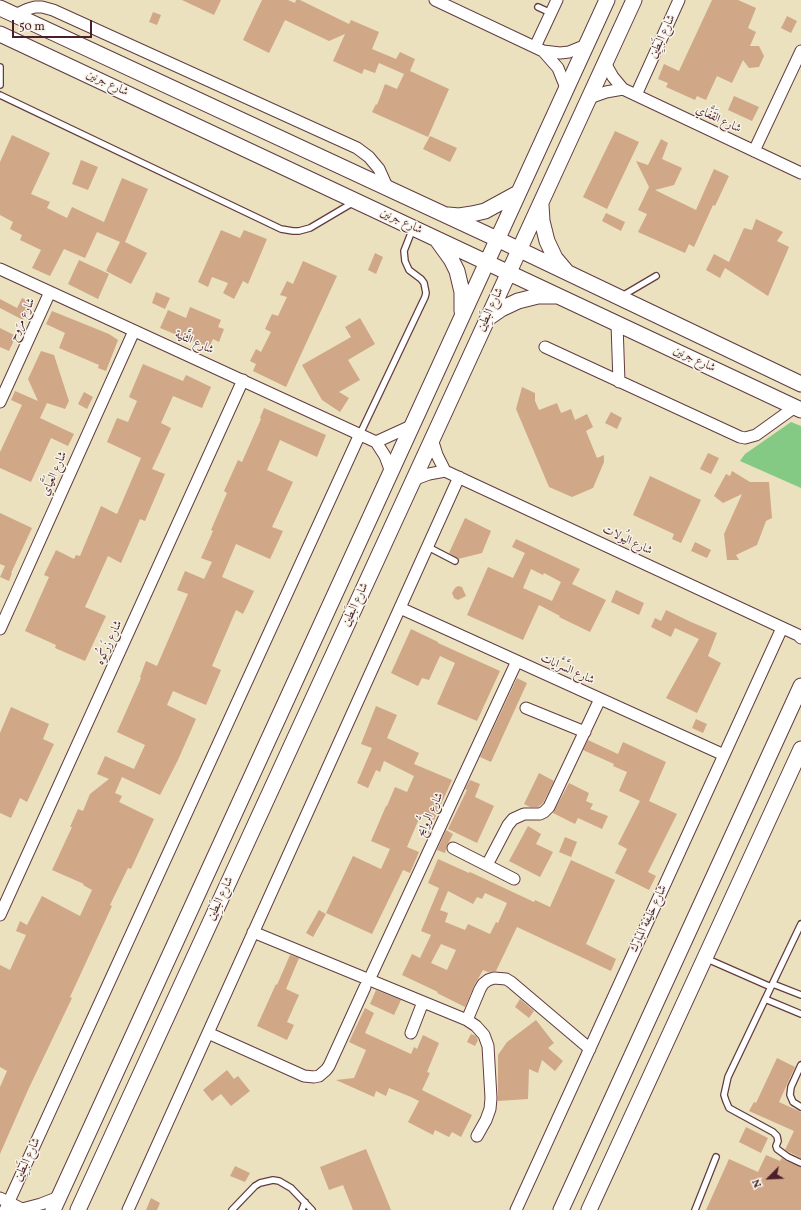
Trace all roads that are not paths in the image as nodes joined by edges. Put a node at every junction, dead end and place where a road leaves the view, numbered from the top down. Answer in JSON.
{"nodes":[{"id":1,"x":435,"y":0,"type":"edge"},
{"id":2,"x":557,"y":0,"type":"edge"},
{"id":3,"x":607,"y":0,"type":"edge"},
{"id":4,"x":634,"y":0,"type":"edge"},
{"id":5,"x":679,"y":0,"type":"edge"},
{"id":6,"x":48,"y":4,"type":"edge"},
{"id":7,"x":538,"y":7,"type":"dead end"},
{"id":8,"x":0,"y":8,"type":"edge"},
{"id":9,"x":551,"y":13,"type":"junction"},
{"id":10,"x":15,"y":15,"type":"junction"},
{"id":11,"x":0,"y":34,"type":"edge"},
{"id":12,"x":586,"y":46,"type":"junction"},
{"id":13,"x":539,"y":49,"type":"junction"},
{"id":14,"x":801,"y":51,"type":"edge"},
{"id":15,"x":605,"y":63,"type":"junction"},
{"id":16,"x":0,"y":67,"type":"edge"},
{"id":17,"x":0,"y":85,"type":"edge"},
{"id":18,"x":566,"y":88,"type":"junction"},
{"id":19,"x":623,"y":89,"type":"junction"},
{"id":20,"x":0,"y":95,"type":"edge"},
{"id":21,"x":636,"y":95,"type":"junction"},
{"id":22,"x":589,"y":98,"type":"junction"},
{"id":23,"x":754,"y":151,"type":"junction"},
{"id":24,"x":801,"y":173,"type":"edge"},
{"id":25,"x":388,"y":189,"type":"junction"},
{"id":26,"x":518,"y":194,"type":"junction"},
{"id":27,"x":356,"y":201,"type":"junction"},
{"id":28,"x":541,"y":201,"type":"junction"},
{"id":29,"x":445,"y":215,"type":"junction"},
{"id":30,"x":413,"y":228,"type":"junction"},
{"id":31,"x":436,"y":238,"type":"junction"},
{"id":32,"x":497,"y":239,"type":"junction"},
{"id":33,"x":519,"y":250,"type":"junction"},
{"id":34,"x":486,"y":262,"type":"junction"},
{"id":35,"x":0,"y":269,"type":"edge"},
{"id":36,"x":508,"y":273,"type":"junction"},
{"id":37,"x":568,"y":273,"type":"junction"},
{"id":38,"x":656,"y":276,"type":"dead end"},
{"id":39,"x":50,"y":292,"type":"junction"},
{"id":40,"x":559,"y":297,"type":"junction"},
{"id":41,"x":620,"y":298,"type":"junction"},
{"id":42,"x":462,"y":315,"type":"junction"},
{"id":43,"x":486,"y":320,"type":"junction"},
{"id":44,"x":616,"y":324,"type":"junction"},
{"id":45,"x":134,"y":330,"type":"junction"},
{"id":46,"x":545,"y":347,"type":"dead end"},
{"id":47,"x":243,"y":380,"type":"junction"},
{"id":48,"x":618,"y":382,"type":"junction"},
{"id":49,"x":801,"y":384,"type":"edge"},
{"id":50,"x":0,"y":402,"type":"edge"},
{"id":51,"x":798,"y":409,"type":"edge"},
{"id":52,"x":411,"y":426,"type":"junction"},
{"id":53,"x":360,"y":434,"type":"junction"},
{"id":54,"x":432,"y":439,"type":"junction"},
{"id":55,"x":376,"y":442,"type":"junction"},
{"id":56,"x":445,"y":471,"type":"junction"},
{"id":57,"x":390,"y":472,"type":"junction"},
{"id":58,"x":459,"y":477,"type":"junction"},
{"id":59,"x":413,"y":480,"type":"junction"},
{"id":60,"x":428,"y":547,"type":"junction"},
{"id":61,"x":455,"y":561,"type":"dead end"},
{"id":62,"x":400,"y":608,"type":"junction"},
{"id":63,"x":782,"y":628,"type":"junction"},
{"id":64,"x":0,"y":629,"type":"edge"},
{"id":65,"x":800,"y":636,"type":"edge"},
{"id":66,"x":517,"y":661,"type":"junction"},
{"id":67,"x":801,"y":686,"type":"edge"},
{"id":68,"x":600,"y":699,"type":"junction"},
{"id":69,"x":526,"y":708,"type":"dead end"},
{"id":70,"x":585,"y":732,"type":"junction"},
{"id":71,"x":801,"y":749,"type":"edge"},
{"id":72,"x":724,"y":755,"type":"junction"},
{"id":73,"x":453,"y":848,"type":"dead end"},
{"id":74,"x":487,"y":865,"type":"junction"},
{"id":75,"x":514,"y":879,"type":"dead end"},
{"id":76,"x":0,"y":915,"type":"edge"},
{"id":77,"x":801,"y":924,"type":"edge"},
{"id":78,"x":253,"y":932,"type":"junction"},
{"id":79,"x":705,"y":958,"type":"junction"},
{"id":80,"x":367,"y":984,"type":"junction"},
{"id":81,"x":772,"y":986,"type":"junction"},
{"id":82,"x":801,"y":995,"type":"edge"},
{"id":83,"x":765,"y":999,"type":"junction"},
{"id":84,"x":423,"y":1002,"type":"junction"},
{"id":85,"x":801,"y":1014,"type":"edge"},
{"id":86,"x":467,"y":1020,"type":"junction"},
{"id":87,"x":208,"y":1033,"type":"junction"},
{"id":88,"x":411,"y":1033,"type":"dead end"},
{"id":89,"x":590,"y":1049,"type":"junction"},
{"id":90,"x":801,"y":1065,"type":"edge"},
{"id":91,"x":801,"y":1107,"type":"edge"},
{"id":92,"x":476,"y":1136,"type":"dead end"},
{"id":93,"x":716,"y":1157,"type":"dead end"},
{"id":94,"x":801,"y":1163,"type":"edge"},
{"id":95,"x":305,"y":1202,"type":"junction"},
{"id":96,"x":56,"y":1203,"type":"edge"},
{"id":97,"x":4,"y":1204,"type":"edge"},
{"id":98,"x":23,"y":1209,"type":"edge"},
{"id":99,"x":78,"y":1210,"type":"edge"},
{"id":100,"x":128,"y":1210,"type":"edge"},
{"id":101,"x":232,"y":1210,"type":"edge"},
{"id":102,"x":302,"y":1210,"type":"edge"},
{"id":103,"x":312,"y":1210,"type":"edge"},
{"id":104,"x":516,"y":1210,"type":"edge"},
{"id":105,"x":561,"y":1210,"type":"edge"},
{"id":106,"x":589,"y":1210,"type":"edge"},
{"id":107,"x":695,"y":1210,"type":"edge"}],
"edges":[{"from":1,"to":13,"type":"street"},
{"from":2,"to":9,"type":"street"},
{"from":3,"to":12,"type":"main road","name":"شارع البَطِين"},
{"from":4,"to":15,"type":"main road","name":"شارع البَطِين"},
{"from":5,"to":21,"type":"street","name":"شارع البَطِين"},
{"from":6,"to":10,"type":"street"},
{"from":6,"to":25,"type":"street"},
{"from":7,"to":9,"type":"lane"},
{"from":8,"to":10,"type":"main road","name":"شارع جرنين"},
{"from":9,"to":13,"type":"street"},
{"from":10,"to":25,"type":"main road","name":"شارع جرنين"},
{"from":11,"to":27,"type":"main road","name":"شارع جرنين"},
{"from":12,"to":13,"type":"street"},
{"from":12,"to":18,"type":"main road","name":"شارع البَطِين"},
{"from":13,"to":18,"type":"street"},
{"from":14,"to":23,"type":"street"},
{"from":15,"to":19,"type":"street"},
{"from":15,"to":22,"type":"main road","name":"شارع البَطِين"},
{"from":16,"to":17,"type":"lane"},
{"from":18,"to":26,"type":"main road","name":"شارع البَطِين"},
{"from":19,"to":21,"type":"street","name":"شارع القَفَّاي"},
{"from":19,"to":22,"type":"street"},
{"from":20,"to":27,"type":"lane"},
{"from":21,"to":23,"type":"street","name":"شارع القَفَّاي"},
{"from":22,"to":28,"type":"main road","name":"شارع البَطِين"},
{"from":23,"to":24,"type":"street","name":"شارع القَفَّاي"},
{"from":25,"to":29,"type":"main road","name":"شارع جرنين"},
{"from":26,"to":29,"type":"main road"},
{"from":26,"to":32,"type":"main road","name":"شارع البَطِين"},
{"from":27,"to":30,"type":"main road","name":"شارع جرنين"},
{"from":28,"to":33,"type":"main road","name":"شارع البَطِين"},
{"from":28,"to":37,"type":"main road"},
{"from":29,"to":32,"type":"main road","name":"شارع جرنين"},
{"from":30,"to":31,"type":"main road","name":"شارع جرنين"},
{"from":30,"to":53,"type":"lane"},
{"from":31,"to":34,"type":"main road","name":"شارع جرنين"},
{"from":31,"to":42,"type":"main road"},
{"from":32,"to":33,"type":"main road","name":"شارع جرنين"},
{"from":32,"to":34,"type":"main road","name":"شارع البَطِين"},
{"from":33,"to":36,"type":"main road","name":"شارع البَطِين"},
{"from":33,"to":37,"type":"main road","name":"شارع جرنين"},
{"from":34,"to":36,"type":"main road","name":"شارع جرنين"},
{"from":34,"to":42,"type":"main road","name":"شارع البَطِين"},
{"from":35,"to":39,"type":"street","name":"شارع الثَّنية"},
{"from":36,"to":40,"type":"main road","name":"شارع جرنين"},
{"from":36,"to":43,"type":"main road","name":"شارع البَطِين"},
{"from":37,"to":41,"type":"main road","name":"شارع جرنين"},
{"from":38,"to":41,"type":"lane"},
{"from":39,"to":45,"type":"street","name":"شارع الثَّنية"},
{"from":39,"to":50,"type":"street","name":"شارع مرَوح"},
{"from":40,"to":43,"type":"main road"},
{"from":40,"to":44,"type":"main road","name":"شارع جرنين"},
{"from":41,"to":49,"type":"main road","name":"شارع جرنين"},
{"from":42,"to":52,"type":"main road","name":"شارع البَطِين"},
{"from":43,"to":54,"type":"main road","name":"شارع البَطِين"},
{"from":44,"to":48,"type":"street"},
{"from":44,"to":51,"type":"main road","name":"شارع جرنين"},
{"from":45,"to":47,"type":"street","name":"شارع الثَّنية"},
{"from":45,"to":64,"type":"street","name":"شارع العَيَّاي"},
{"from":46,"to":48,"type":"street"},
{"from":47,"to":53,"type":"street","name":"شارع الثَّنية"},
{"from":47,"to":76,"type":"street","name":"شارع زَركُوه"},
{"from":48,"to":51,"type":"street"},
{"from":52,"to":55,"type":"street"},
{"from":52,"to":57,"type":"main road","name":"شارع البَطِين"},
{"from":53,"to":55,"type":"street","name":"شارع الثَّنية"},
{"from":53,"to":97,"type":"street","name":"شارع البَطِين"},
{"from":54,"to":56,"type":"street"},
{"from":54,"to":59,"type":"main road","name":"شارع البَطِين"},
{"from":55,"to":57,"type":"street"},
{"from":56,"to":58,"type":"street","name":"شارع اليُولات"},
{"from":56,"to":59,"type":"street"},
{"from":57,"to":96,"type":"main road","name":"شارع البَطِين"},
{"from":58,"to":60,"type":"street"},
{"from":58,"to":63,"type":"street","name":"شارع اليُولات"},
{"from":59,"to":99,"type":"main road","name":"شارع البَطِين"},
{"from":60,"to":61,"type":"lane"},
{"from":60,"to":62,"type":"street"},
{"from":62,"to":66,"type":"street","name":"شارع السَّرَّايات"},
{"from":62,"to":78,"type":"street"},
{"from":63,"to":65,"type":"street","name":"شارع اليُولات"},
{"from":63,"to":72,"type":"street","name":"شارع خليفة المبارك"},
{"from":66,"to":68,"type":"street","name":"شارع السَّرَّايات"},
{"from":66,"to":80,"type":"street","name":"شارع الرُّوايِح"},
{"from":67,"to":105,"type":"main road"},
{"from":68,"to":70,"type":"street"},
{"from":68,"to":72,"type":"street","name":"شارع السَّرَّايات"},
{"from":69,"to":70,"type":"street"},
{"from":70,"to":74,"type":"street"},
{"from":71,"to":79,"type":"main road"},
{"from":72,"to":89,"type":"street","name":"شارع خليفة المبارك"},
{"from":73,"to":74,"type":"street"},
{"from":74,"to":75,"type":"street"},
{"from":77,"to":81,"type":"lane"},
{"from":78,"to":80,"type":"street"},
{"from":78,"to":87,"type":"street"},
{"from":79,"to":81,"type":"lane"},
{"from":79,"to":106,"type":"main road"},
{"from":80,"to":84,"type":"street"},
{"from":80,"to":87,"type":"street","name":"شارع الرُّوايِح"},
{"from":81,"to":82,"type":"lane"},
{"from":81,"to":83,"type":"lane"},
{"from":83,"to":85,"type":"lane"},
{"from":83,"to":94,"type":"lane"},
{"from":84,"to":86,"type":"street"},
{"from":84,"to":88,"type":"street"},
{"from":86,"to":89,"type":"street"},
{"from":86,"to":92,"type":"street"},
{"from":87,"to":100,"type":"street"},
{"from":89,"to":104,"type":"street","name":"شارع خليفة المبارك"},
{"from":90,"to":91,"type":"lane"},
{"from":93,"to":107,"type":"lane"},
{"from":95,"to":101,"type":"lane"},
{"from":95,"to":102,"type":"lane"},
{"from":95,"to":103,"type":"lane"},
{"from":96,"to":98,"type":"street"},
{"from":97,"to":98,"type":"street"}]}
